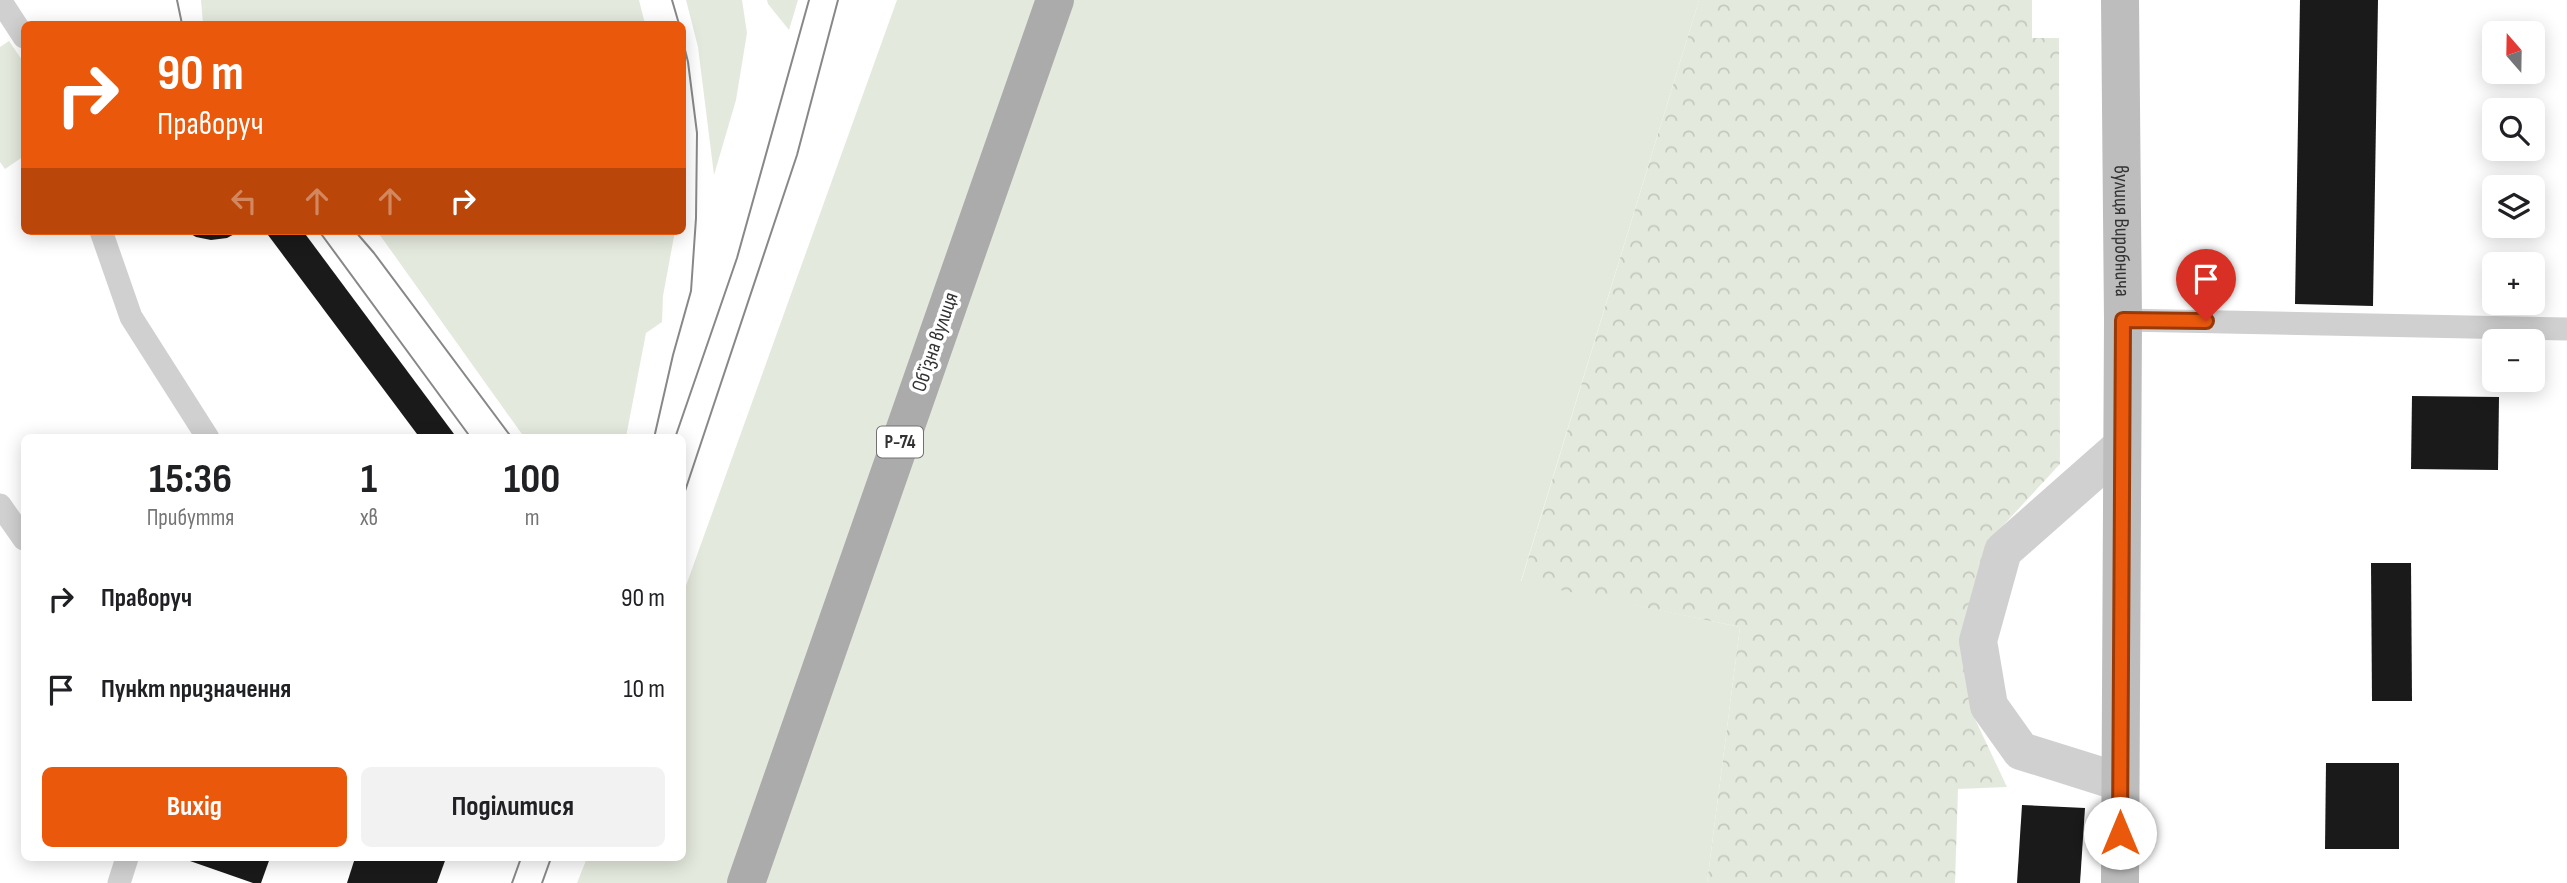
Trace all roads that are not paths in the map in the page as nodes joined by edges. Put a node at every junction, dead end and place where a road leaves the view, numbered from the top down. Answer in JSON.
{"nodes":[{"id":1,"x":0,"y":0,"type":"edge"},
{"id":2,"x":1055,"y":0,"type":"edge"},
{"id":3,"x":2120,"y":0,"type":"edge"},
{"id":4,"x":21,"y":32,"type":"edge"},
{"id":5,"x":102,"y":235,"type":"edge"},
{"id":6,"x":2123,"y":320,"type":"junction"},
{"id":7,"x":2567,"y":328,"type":"edge"},
{"id":8,"x":205,"y":434,"type":"edge"},
{"id":9,"x":2122,"y":446,"type":"junction"},
{"id":10,"x":0,"y":505,"type":"edge"},
{"id":11,"x":21,"y":534,"type":"edge"},
{"id":12,"x":2120,"y":782,"type":"junction"},
{"id":13,"x":126,"y":861,"type":"edge"},
{"id":14,"x":119,"y":883,"type":"edge"},
{"id":15,"x":746,"y":883,"type":"edge"},
{"id":16,"x":2120,"y":883,"type":"edge"}],
"edges":[{"from":1,"to":4,"type":"lane"},
{"from":2,"to":15,"type":"main road","name":"Обʼїзна вулиця","number":"Р-74"},
{"from":3,"to":6,"type":"street","name":"вулиця Виробнича"},
{"from":5,"to":8,"type":"lane"},
{"from":6,"to":7,"type":"lane"},
{"from":6,"to":9,"type":"street","name":"вулиця Виробнича"},
{"from":9,"to":12,"type":"street","name":"вулиця Виробнича"},
{"from":9,"to":12,"type":"street"},
{"from":10,"to":11,"type":"lane"},
{"from":12,"to":16,"type":"street","name":"вулиця Виробнича"},
{"from":13,"to":14,"type":"lane"}]}
